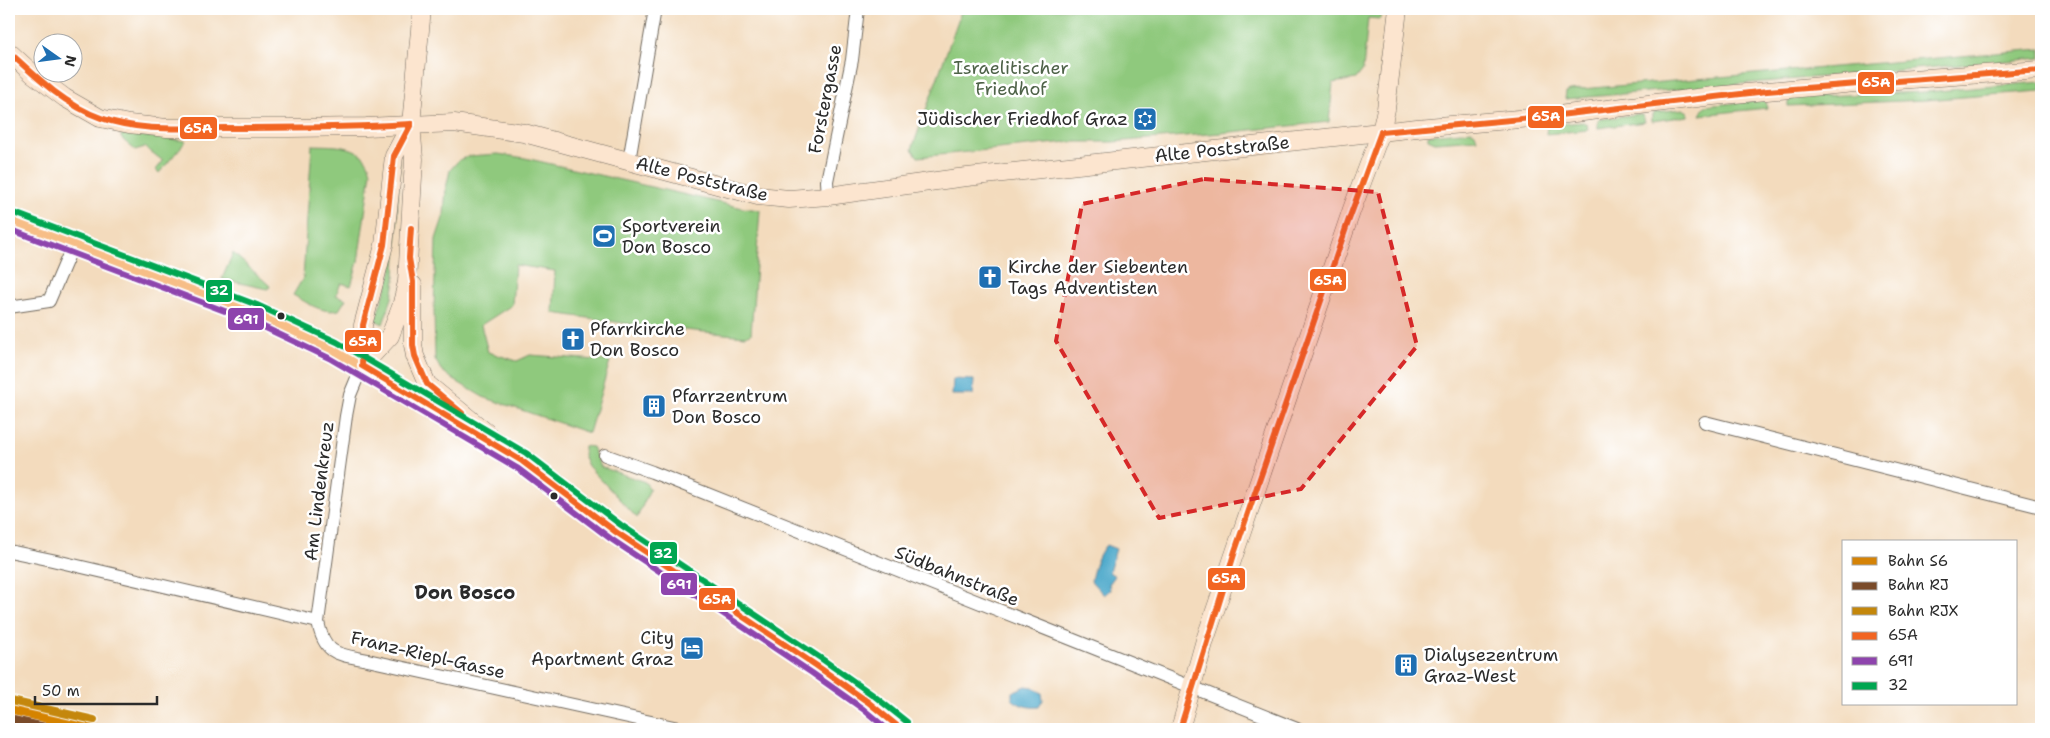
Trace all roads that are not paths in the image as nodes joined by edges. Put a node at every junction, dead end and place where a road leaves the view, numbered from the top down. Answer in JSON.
{"nodes":[{"id":1,"x":422,"y":9,"type":"edge"},
{"id":2,"x":655,"y":9,"type":"edge"},
{"id":3,"x":858,"y":9,"type":"edge"},
{"id":4,"x":1398,"y":9,"type":"edge"},
{"id":5,"x":9,"y":52,"type":"edge"},
{"id":6,"x":2041,"y":70,"type":"edge"},
{"id":7,"x":411,"y":124,"type":"junction"},
{"id":8,"x":1381,"y":132,"type":"junction"},
{"id":9,"x":628,"y":161,"type":"junction"},
{"id":10,"x":828,"y":196,"type":"junction"},
{"id":11,"x":9,"y":220,"type":"edge"},
{"id":12,"x":73,"y":245,"type":"junction"},
{"id":13,"x":409,"y":258,"type":"junction"},
{"id":14,"x":9,"y":307,"type":"edge"},
{"id":15,"x":362,"y":366,"type":"junction"},
{"id":16,"x":1705,"y":422,"type":"dead end"},
{"id":17,"x":605,"y":455,"type":"dead end"},
{"id":18,"x":522,"y":461,"type":"junction"},
{"id":19,"x":2041,"y":507,"type":"edge"},
{"id":20,"x":9,"y":552,"type":"edge"},
{"id":21,"x":318,"y":622,"type":"junction"},
{"id":22,"x":1191,"y":687,"type":"junction"},
{"id":23,"x":683,"y":729,"type":"edge"},
{"id":24,"x":901,"y":729,"type":"edge"},
{"id":25,"x":1180,"y":729,"type":"edge"},
{"id":26,"x":1297,"y":729,"type":"edge"}],
"edges":[{"from":1,"to":7,"type":"main road"},
{"from":2,"to":9,"type":"street"},
{"from":3,"to":10,"type":"street","name":"Forstergasse"},
{"from":4,"to":8,"type":"main road"},
{"from":5,"to":7,"type":"main road","name":"Alte Poststraße"},
{"from":6,"to":8,"type":"main road","name":"Alte Poststraße"},
{"from":7,"to":9,"type":"main road","name":"Alte Poststraße"},
{"from":7,"to":13,"type":"main road"},
{"from":7,"to":15,"type":"main road"},
{"from":8,"to":10,"type":"main road","name":"Alte Poststraße"},
{"from":8,"to":22,"type":"main road"},
{"from":9,"to":10,"type":"main road","name":"Alte Poststraße"},
{"from":11,"to":12,"type":"main road"},
{"from":12,"to":14,"type":"street"},
{"from":12,"to":15,"type":"main road"},
{"from":13,"to":15,"type":"main road"},
{"from":13,"to":18,"type":"main road"},
{"from":15,"to":18,"type":"main road"},
{"from":15,"to":21,"type":"street","name":"Am Lindenkreuz"},
{"from":16,"to":19,"type":"street"},
{"from":17,"to":22,"type":"street","name":"Südbahnstraße"},
{"from":18,"to":24,"type":"main road"},
{"from":20,"to":21,"type":"street"},
{"from":21,"to":23,"type":"street","name":"Franz-Riepl-Gasse"},
{"from":22,"to":25,"type":"main road"},
{"from":22,"to":26,"type":"street","name":"Südbahnstraße"}]}
